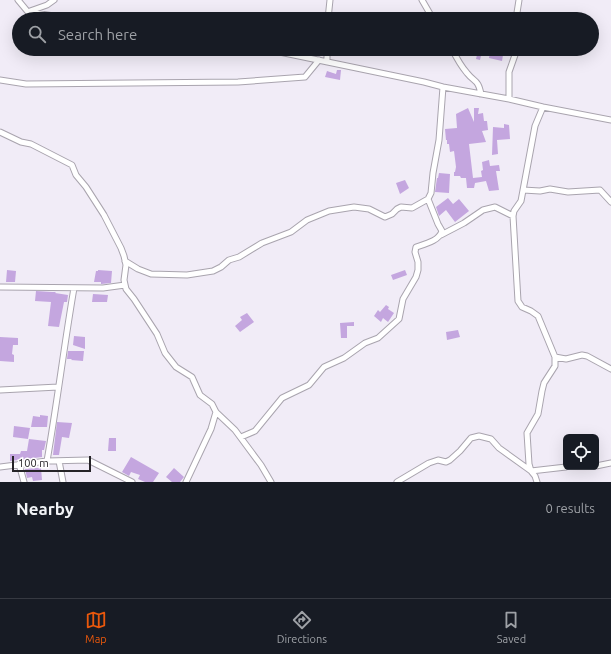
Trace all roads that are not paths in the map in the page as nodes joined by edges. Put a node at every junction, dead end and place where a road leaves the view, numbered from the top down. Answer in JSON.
{"nodes":[{"id":1,"x":18,"y":0,"type":"edge"},
{"id":2,"x":54,"y":0,"type":"edge"},
{"id":3,"x":330,"y":0,"type":"edge"},
{"id":4,"x":422,"y":0,"type":"edge"},
{"id":5,"x":519,"y":0,"type":"edge"},
{"id":6,"x":48,"y":2,"type":"edge"},
{"id":7,"x":28,"y":12,"type":"joint"},
{"id":8,"x":329,"y":12,"type":"edge"},
{"id":9,"x":429,"y":12,"type":"edge"},
{"id":10,"x":517,"y":12,"type":"edge"},
{"id":11,"x":299,"y":56,"type":"edge"},
{"id":12,"x":327,"y":56,"type":"edge"},
{"id":13,"x":456,"y":56,"type":"edge"},
{"id":14,"x":515,"y":56,"type":"edge"},
{"id":15,"x":319,"y":60,"type":"junction"},
{"id":16,"x":327,"y":62,"type":"junction"},
{"id":17,"x":0,"y":80,"type":"edge"},
{"id":18,"x":443,"y":87,"type":"junction"},
{"id":19,"x":480,"y":94,"type":"junction"},
{"id":20,"x":509,"y":99,"type":"junction"},
{"id":21,"x":543,"y":107,"type":"junction"},
{"id":22,"x":611,"y":120,"type":"edge"},
{"id":23,"x":0,"y":132,"type":"edge"},
{"id":24,"x":523,"y":190,"type":"junction"},
{"id":25,"x":428,"y":199,"type":"junction"},
{"id":26,"x":611,"y":202,"type":"edge"},
{"id":27,"x":513,"y":216,"type":"junction"},
{"id":28,"x":441,"y":235,"type":"junction"},
{"id":29,"x":125,"y":261,"type":"junction"},
{"id":30,"x":125,"y":285,"type":"junction"},
{"id":31,"x":0,"y":287,"type":"edge"},
{"id":32,"x":74,"y":288,"type":"junction"},
{"id":33,"x":555,"y":357,"type":"junction"},
{"id":34,"x":611,"y":369,"type":"edge"},
{"id":35,"x":58,"y":388,"type":"junction"},
{"id":36,"x":0,"y":390,"type":"edge"},
{"id":37,"x":216,"y":412,"type":"junction"},
{"id":38,"x":241,"y":437,"type":"junction"},
{"id":39,"x":47,"y":461,"type":"junction"},
{"id":40,"x":59,"y":461,"type":"junction"},
{"id":41,"x":611,"y":463,"type":"edge"},
{"id":42,"x":19,"y":464,"type":"junction"},
{"id":43,"x":599,"y":465,"type":"edge"},
{"id":44,"x":0,"y":467,"type":"edge"},
{"id":45,"x":563,"y":467,"type":"edge"},
{"id":46,"x":531,"y":470,"type":"junction"},
{"id":47,"x":24,"y":482,"type":"edge"},
{"id":48,"x":63,"y":482,"type":"edge"},
{"id":49,"x":132,"y":482,"type":"edge"},
{"id":50,"x":186,"y":482,"type":"edge"},
{"id":51,"x":271,"y":482,"type":"edge"},
{"id":52,"x":397,"y":482,"type":"edge"},
{"id":53,"x":537,"y":482,"type":"edge"}],
"edges":[{"from":1,"to":7,"type":"street"},
{"from":2,"to":6,"type":"street"},
{"from":3,"to":8,"type":"street"},
{"from":4,"to":9,"type":"street"},
{"from":5,"to":10,"type":"street"},
{"from":6,"to":7,"type":"street"},
{"from":11,"to":15,"type":"street"},
{"from":12,"to":16,"type":"street"},
{"from":13,"to":19,"type":"street"},
{"from":14,"to":20,"type":"street"},
{"from":15,"to":16,"type":"street"},
{"from":15,"to":17,"type":"street"},
{"from":16,"to":18,"type":"street"},
{"from":18,"to":19,"type":"street"},
{"from":18,"to":25,"type":"street"},
{"from":19,"to":20,"type":"street"},
{"from":20,"to":21,"type":"street"},
{"from":21,"to":22,"type":"street"},
{"from":21,"to":24,"type":"street"},
{"from":23,"to":29,"type":"street"},
{"from":24,"to":26,"type":"street"},
{"from":24,"to":27,"type":"street"},
{"from":25,"to":28,"type":"street"},
{"from":25,"to":29,"type":"street"},
{"from":27,"to":28,"type":"street"},
{"from":27,"to":33,"type":"street"},
{"from":28,"to":38,"type":"street"},
{"from":29,"to":30,"type":"street"},
{"from":30,"to":32,"type":"street"},
{"from":30,"to":37,"type":"street"},
{"from":31,"to":32,"type":"street"},
{"from":32,"to":35,"type":"street"},
{"from":33,"to":34,"type":"street"},
{"from":33,"to":46,"type":"street"},
{"from":35,"to":36,"type":"street"},
{"from":35,"to":39,"type":"street"},
{"from":37,"to":38,"type":"street"},
{"from":37,"to":50,"type":"street"},
{"from":38,"to":51,"type":"street"},
{"from":39,"to":40,"type":"street"},
{"from":39,"to":42,"type":"street"},
{"from":40,"to":48,"type":"street"},
{"from":40,"to":49,"type":"street"},
{"from":41,"to":43,"type":"street"},
{"from":42,"to":44,"type":"street"},
{"from":42,"to":47,"type":"street"},
{"from":45,"to":46,"type":"street"},
{"from":46,"to":52,"type":"street"},
{"from":46,"to":53,"type":"street"}]}
